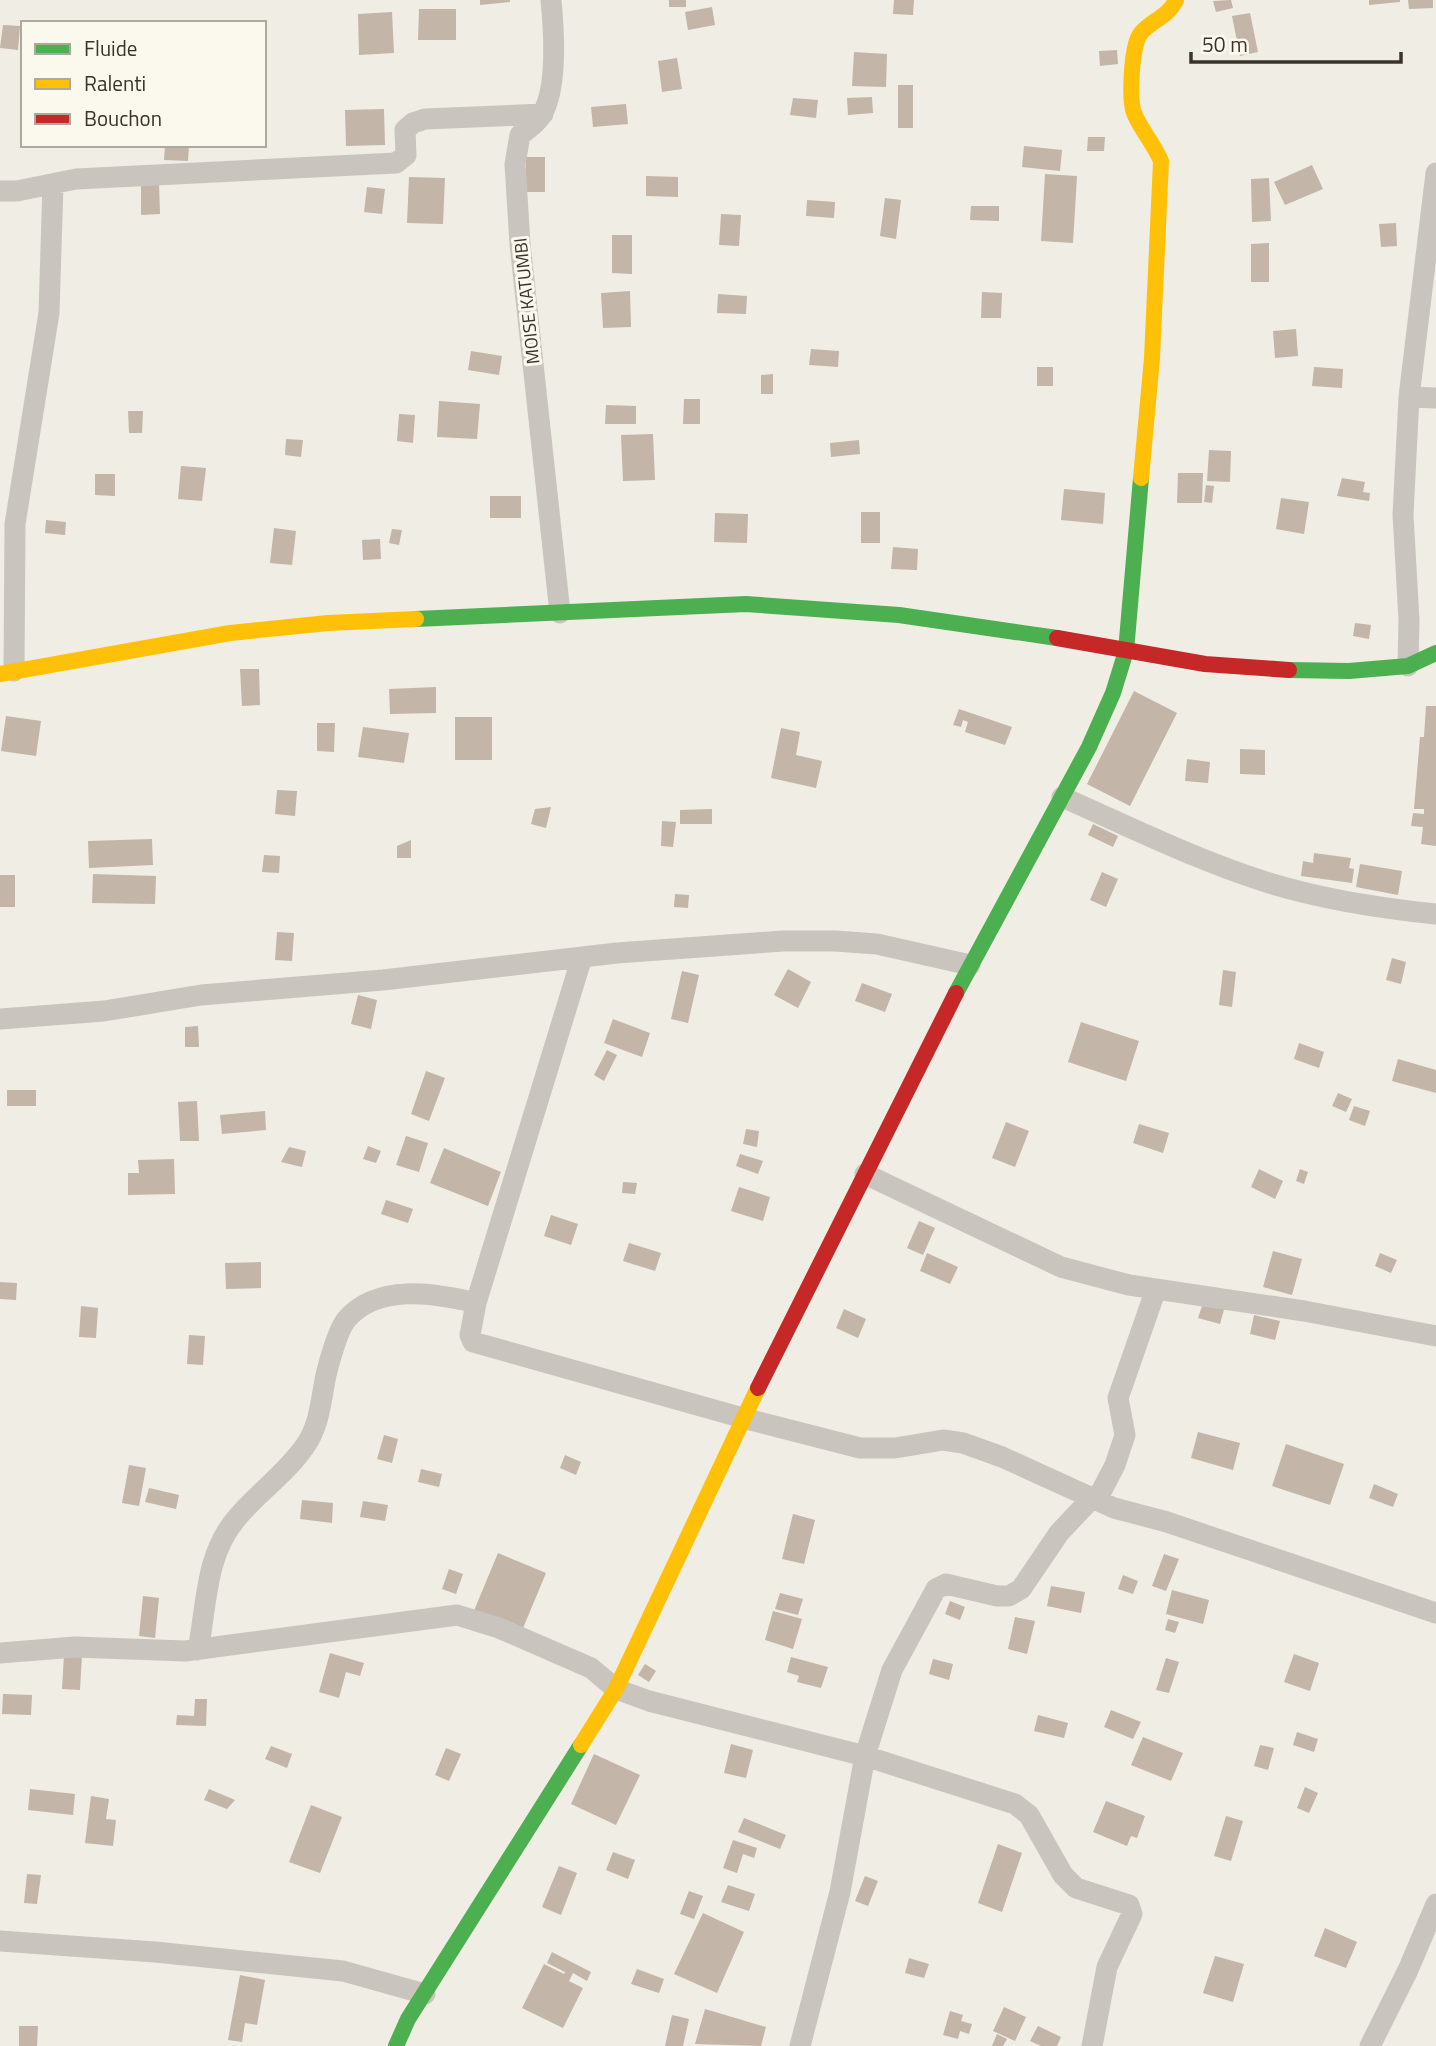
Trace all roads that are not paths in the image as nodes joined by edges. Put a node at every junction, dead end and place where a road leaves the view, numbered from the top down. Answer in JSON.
{"nodes":[{"id":1,"x":551,"y":0,"type":"edge"},
{"id":2,"x":1175,"y":0,"type":"edge"},
{"id":3,"x":543,"y":114,"type":"junction"},
{"id":4,"x":1436,"y":173,"type":"edge"},
{"id":5,"x":54,"y":184,"type":"junction"},
{"id":6,"x":0,"y":191,"type":"edge"},
{"id":7,"x":1409,"y":397,"type":"junction"},
{"id":8,"x":1436,"y":398,"type":"edge"},
{"id":9,"x":560,"y":613,"type":"junction"},
{"id":10,"x":1126,"y":652,"type":"junction"},
{"id":11,"x":1436,"y":653,"type":"edge"},
{"id":12,"x":1408,"y":666,"type":"junction"},
{"id":13,"x":7,"y":673,"type":"edge"},
{"id":14,"x":1062,"y":796,"type":"junction"},
{"id":15,"x":1436,"y":914,"type":"edge"},
{"id":16,"x":582,"y":957,"type":"junction"},
{"id":17,"x":970,"y":965,"type":"junction"},
{"id":18,"x":0,"y":1019,"type":"edge"},
{"id":19,"x":866,"y":1174,"type":"junction"},
{"id":20,"x":1156,"y":1289,"type":"junction"},
{"id":21,"x":476,"y":1303,"type":"junction"},
{"id":22,"x":1436,"y":1336,"type":"edge"},
{"id":23,"x":743,"y":1418,"type":"junction"},
{"id":24,"x":1091,"y":1499,"type":"junction"},
{"id":25,"x":1436,"y":1613,"type":"edge"},
{"id":26,"x":198,"y":1650,"type":"junction"},
{"id":27,"x":0,"y":1653,"type":"edge"},
{"id":28,"x":616,"y":1689,"type":"junction"},
{"id":29,"x":865,"y":1756,"type":"junction"},
{"id":30,"x":1436,"y":1904,"type":"edge"},
{"id":31,"x":0,"y":1941,"type":"edge"},
{"id":32,"x":425,"y":1994,"type":"junction"},
{"id":33,"x":396,"y":2046,"type":"edge"},
{"id":34,"x":800,"y":2046,"type":"edge"},
{"id":35,"x":1091,"y":2046,"type":"edge"},
{"id":36,"x":1370,"y":2046,"type":"edge"}],
"edges":[{"from":1,"to":3,"type":"street"},
{"from":2,"to":10,"type":"street"},
{"from":3,"to":5,"type":"street"},
{"from":3,"to":9,"type":"street","name":"MOISE KATUMBI"},
{"from":4,"to":7,"type":"street"},
{"from":5,"to":6,"type":"street"},
{"from":5,"to":13,"type":"street"},
{"from":7,"to":8,"type":"street"},
{"from":7,"to":12,"type":"street"},
{"from":9,"to":10,"type":"street"},
{"from":9,"to":13,"type":"street"},
{"from":10,"to":12,"type":"street"},
{"from":10,"to":14,"type":"street"},
{"from":11,"to":12,"type":"street"},
{"from":14,"to":15,"type":"street"},
{"from":14,"to":17,"type":"street"},
{"from":16,"to":17,"type":"street"},
{"from":16,"to":18,"type":"street"},
{"from":16,"to":21,"type":"street"},
{"from":17,"to":19,"type":"street"},
{"from":19,"to":20,"type":"street"},
{"from":19,"to":23,"type":"street"},
{"from":20,"to":22,"type":"street"},
{"from":20,"to":24,"type":"street"},
{"from":21,"to":23,"type":"street"},
{"from":21,"to":26,"type":"street"},
{"from":23,"to":24,"type":"street"},
{"from":23,"to":28,"type":"street"},
{"from":24,"to":25,"type":"street"},
{"from":24,"to":29,"type":"street"},
{"from":26,"to":27,"type":"street"},
{"from":26,"to":28,"type":"street"},
{"from":28,"to":29,"type":"street"},
{"from":28,"to":32,"type":"street"},
{"from":29,"to":34,"type":"street"},
{"from":29,"to":35,"type":"street"},
{"from":30,"to":36,"type":"street"},
{"from":31,"to":32,"type":"street"},
{"from":32,"to":33,"type":"street"}]}
